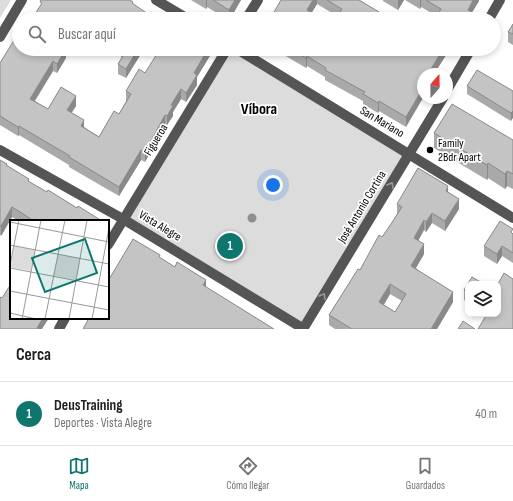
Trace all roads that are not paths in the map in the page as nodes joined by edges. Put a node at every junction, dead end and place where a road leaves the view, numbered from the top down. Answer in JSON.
{"nodes":[{"id":1,"x":22,"y":0,"type":"edge"},
{"id":2,"x":156,"y":0,"type":"edge"},
{"id":3,"x":258,"y":0,"type":"edge"},
{"id":4,"x":500,"y":0,"type":"edge"},
{"id":5,"x":15,"y":12,"type":"edge"},
{"id":6,"x":176,"y":12,"type":"edge"},
{"id":7,"x":250,"y":12,"type":"edge"},
{"id":8,"x":493,"y":12,"type":"edge"},
{"id":9,"x":12,"y":16,"type":"edge"},
{"id":10,"x":0,"y":36,"type":"edge"},
{"id":11,"x":223,"y":56,"type":"edge"},
{"id":12,"x":249,"y":56,"type":"edge"},
{"id":13,"x":467,"y":56,"type":"edge"},
{"id":14,"x":453,"y":80,"type":"edge"},
{"id":15,"x":439,"y":104,"type":"edge"},
{"id":16,"x":0,"y":150,"type":"edge"},
{"id":17,"x":410,"y":154,"type":"junction"},
{"id":18,"x":513,"y":218,"type":"edge"},
{"id":19,"x":123,"y":219,"type":"junction"},
{"id":20,"x":109,"y":243,"type":"edge"},
{"id":21,"x":64,"y":319,"type":"edge"},
{"id":22,"x":59,"y":329,"type":"edge"},
{"id":23,"x":303,"y":329,"type":"edge"}],
"edges":[{"from":1,"to":5,"type":"street"},
{"from":2,"to":6,"type":"street"},
{"from":3,"to":7,"type":"street"},
{"from":4,"to":8,"type":"street"},
{"from":9,"to":10,"type":"street"},
{"from":11,"to":19,"type":"street","name":"Figueroa"},
{"from":12,"to":17,"type":"street","name":"San Mariano"},
{"from":13,"to":14,"type":"street"},
{"from":15,"to":17,"type":"street","name":"José Antonio Cortina"},
{"from":16,"to":19,"type":"street","name":"Vista Alegre"},
{"from":17,"to":18,"type":"street","name":"San Mariano"},
{"from":23,"to":17,"type":"street","name":"José Antonio Cortina","one_way":true},
{"from":19,"to":20,"type":"street","name":"Figueroa"},
{"from":19,"to":23,"type":"street","name":"Vista Alegre"},
{"from":21,"to":22,"type":"street"}]}
